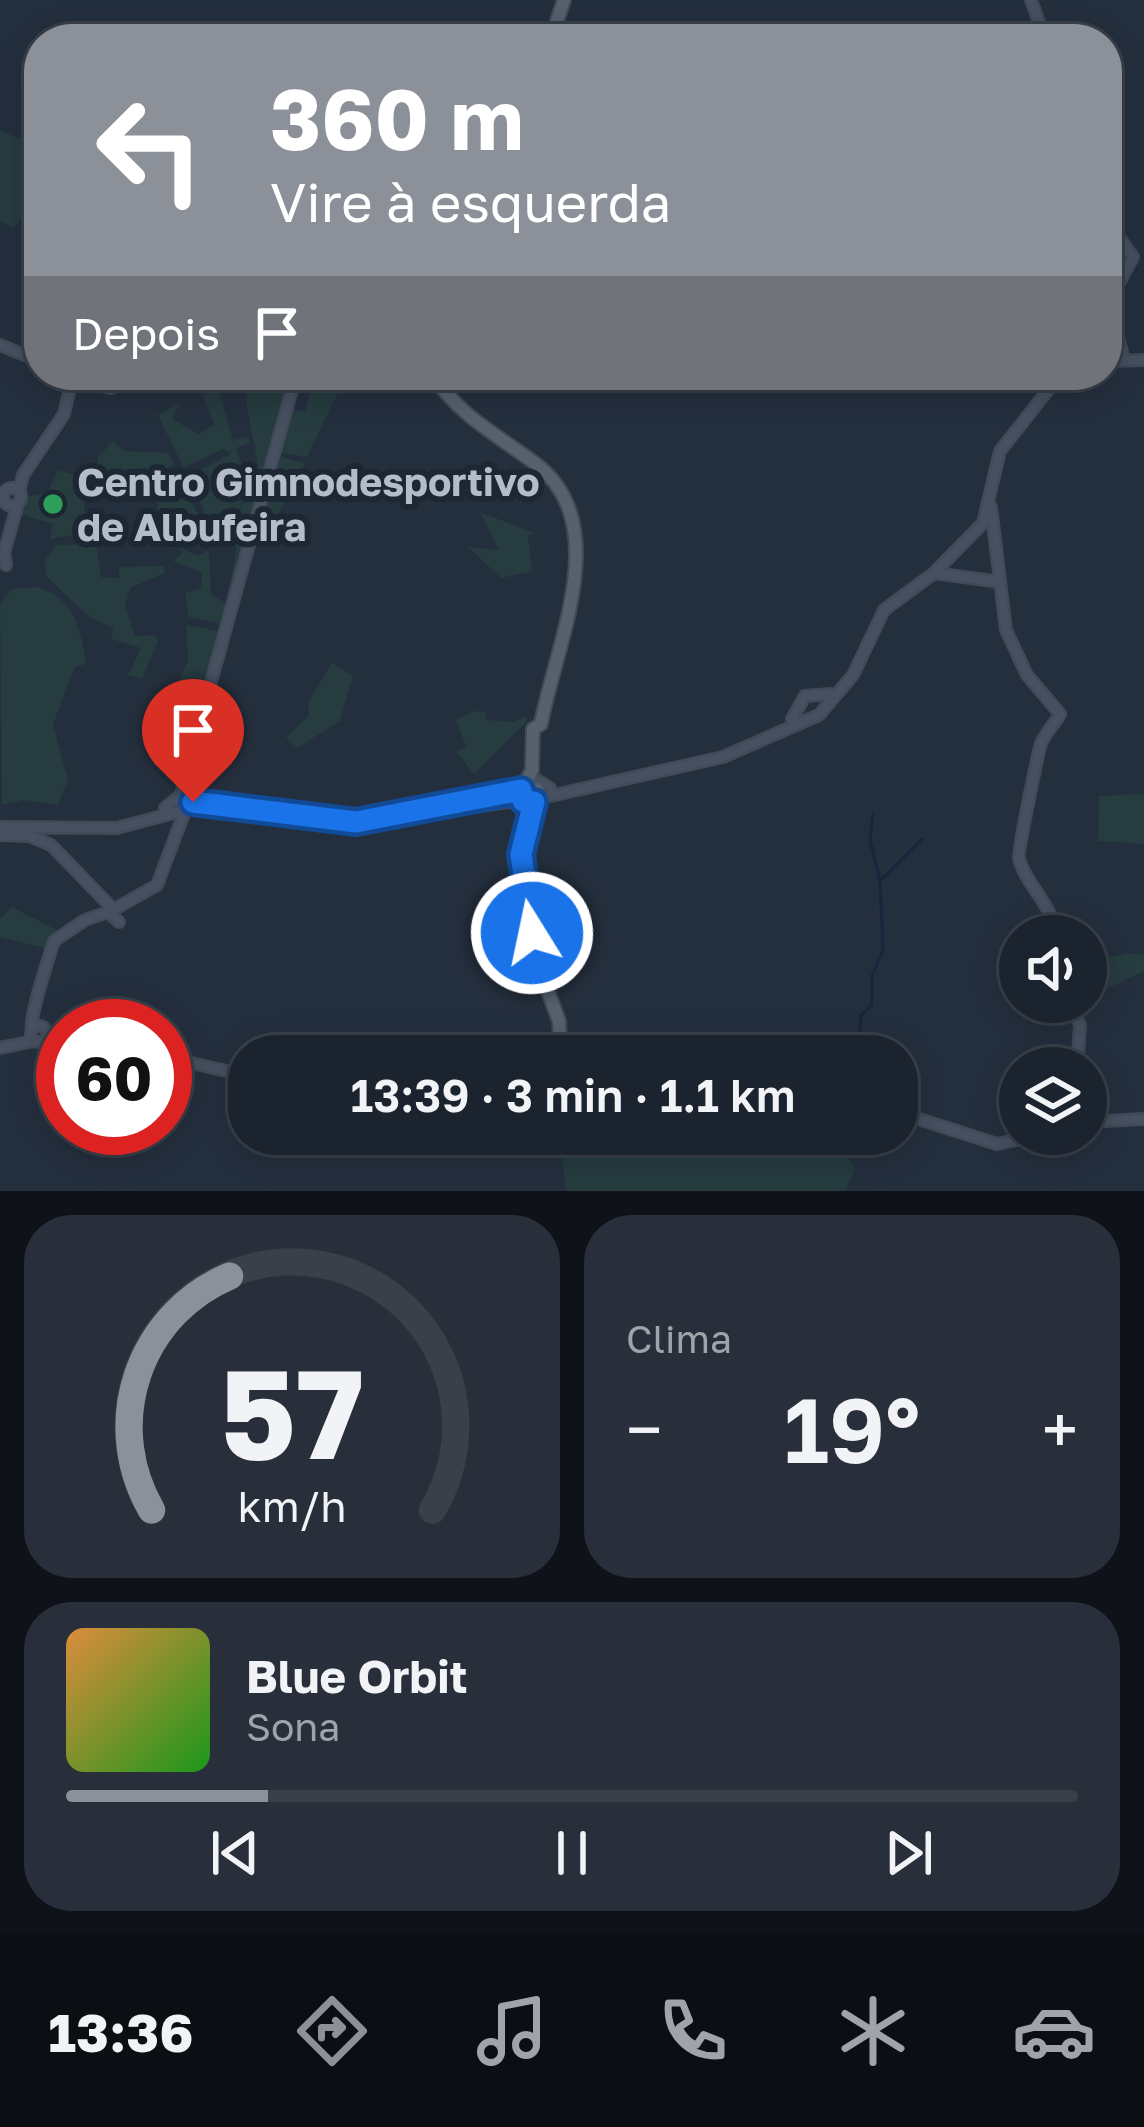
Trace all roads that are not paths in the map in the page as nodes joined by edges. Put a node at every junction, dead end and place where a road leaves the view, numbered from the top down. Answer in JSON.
{"nodes":[{"id":1,"x":1122,"y":352,"type":"edge"},
{"id":2,"x":1124,"y":360,"type":"joint"},
{"id":3,"x":1142,"y":360,"type":"edge"},
{"id":4,"x":1144,"y":376,"type":"edge"},
{"id":5,"x":70,"y":390,"type":"edge"},
{"id":6,"x":293,"y":390,"type":"edge"},
{"id":7,"x":443,"y":390,"type":"edge"},
{"id":8,"x":1048,"y":390,"type":"edge"},
{"id":9,"x":991,"y":507,"type":"junction"},
{"id":10,"x":2,"y":561,"type":"edge"},
{"id":11,"x":934,"y":573,"type":"junction"},
{"id":12,"x":0,"y":578,"type":"edge"},
{"id":13,"x":1000,"y":582,"type":"junction"},
{"id":14,"x":850,"y":680,"type":"junction"},
{"id":15,"x":817,"y":695,"type":"junction"},
{"id":16,"x":800,"y":706,"type":"junction"},
{"id":17,"x":823,"y":708,"type":"junction"},
{"id":18,"x":811,"y":717,"type":"junction"},
{"id":19,"x":532,"y":792,"type":"junction"},
{"id":20,"x":183,"y":805,"type":"junction"},
{"id":21,"x":0,"y":828,"type":"edge"},
{"id":22,"x":109,"y":909,"type":"junction"},
{"id":23,"x":1052,"y":915,"type":"edge"},
{"id":24,"x":37,"y":999,"type":"edge"},
{"id":25,"x":560,"y":1035,"type":"edge"},
{"id":26,"x":36,"y":1040,"type":"edge"},
{"id":27,"x":1,"y":1047,"type":"edge"},
{"id":28,"x":192,"y":1063,"type":"edge"},
{"id":29,"x":228,"y":1071,"type":"edge"},
{"id":30,"x":918,"y":1119,"type":"edge"},
{"id":31,"x":1107,"y":1119,"type":"edge"},
{"id":32,"x":1144,"y":1119,"type":"edge"},
{"id":33,"x":999,"y":1144,"type":"edge"}],
"edges":[{"from":1,"to":2,"type":"street"},
{"from":2,"to":3,"type":"street"},
{"from":3,"to":4,"type":"street"},
{"from":5,"to":10,"type":"street"},
{"from":6,"to":20,"type":"street"},
{"from":7,"to":19,"type":"main road"},
{"from":8,"to":9,"type":"street"},
{"from":9,"to":11,"type":"street"},
{"from":9,"to":13,"type":"street"},
{"from":10,"to":12,"type":"street"},
{"from":11,"to":13,"type":"street"},
{"from":11,"to":14,"type":"street"},
{"from":13,"to":23,"type":"street"},
{"from":14,"to":15,"type":"street"},
{"from":14,"to":17,"type":"street"},
{"from":15,"to":16,"type":"street"},
{"from":15,"to":17,"type":"street"},
{"from":16,"to":18,"type":"street"},
{"from":16,"to":19,"type":"street"},
{"from":17,"to":18,"type":"street"},
{"from":18,"to":19,"type":"street"},
{"from":19,"to":20,"type":"street"},
{"from":19,"to":25,"type":"main road"},
{"from":20,"to":21,"type":"street"},
{"from":20,"to":22,"type":"street"},
{"from":21,"to":22,"type":"street"},
{"from":22,"to":24,"type":"street"},
{"from":26,"to":27,"type":"street"},
{"from":28,"to":29,"type":"street"},
{"from":30,"to":33,"type":"street"},
{"from":31,"to":32,"type":"street"}]}
